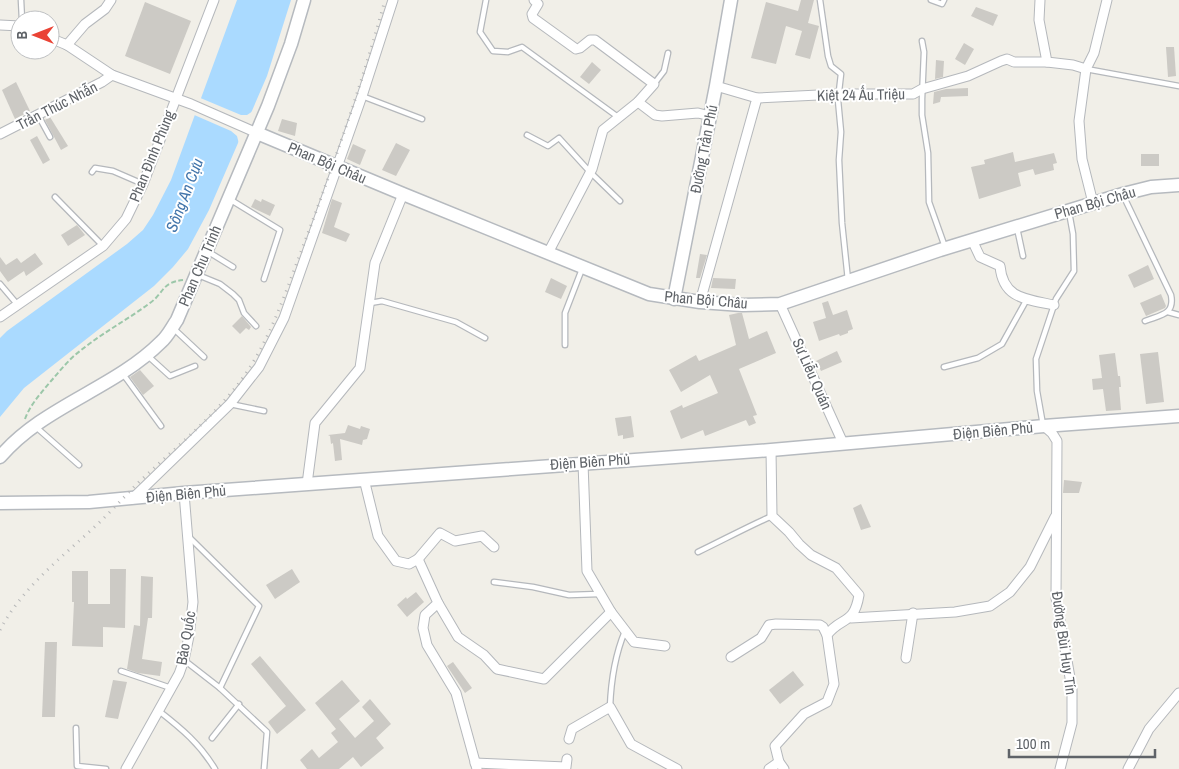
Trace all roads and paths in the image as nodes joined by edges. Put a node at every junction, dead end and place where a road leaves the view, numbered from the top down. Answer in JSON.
{"nodes":[{"id":1,"x":111,"y":0,"type":"edge"},
{"id":2,"x":214,"y":0,"type":"edge"},
{"id":3,"x":304,"y":0,"type":"edge"},
{"id":4,"x":393,"y":0,"type":"edge"},
{"id":5,"x":486,"y":0,"type":"edge"},
{"id":6,"x":534,"y":0,"type":"edge"},
{"id":7,"x":731,"y":0,"type":"edge"},
{"id":8,"x":820,"y":0,"type":"edge"},
{"id":9,"x":931,"y":0,"type":"edge"},
{"id":10,"x":944,"y":0,"type":"edge"},
{"id":11,"x":1040,"y":0,"type":"edge"},
{"id":12,"x":1106,"y":0,"type":"edge"},
{"id":13,"x":922,"y":41,"type":"dead end"},
{"id":14,"x":60,"y":42,"type":"edge"},
{"id":15,"x":67,"y":45,"type":"junction"},
{"id":16,"x":668,"y":53,"type":"dead end"},
{"id":17,"x":1047,"y":62,"type":"junction"},
{"id":18,"x":1086,"y":69,"type":"junction"},
{"id":19,"x":112,"y":75,"type":"junction"},
{"id":20,"x":654,"y":84,"type":"junction"},
{"id":21,"x":716,"y":86,"type":"junction"},
{"id":22,"x":1179,"y":86,"type":"edge"},
{"id":23,"x":922,"y":89,"type":"junction"},
{"id":24,"x":839,"y":94,"type":"junction"},
{"id":25,"x":362,"y":96,"type":"junction"},
{"id":26,"x":175,"y":98,"type":"junction"},
{"id":27,"x":757,"y":98,"type":"junction"},
{"id":28,"x":638,"y":102,"type":"junction"},
{"id":29,"x":38,"y":116,"type":"junction"},
{"id":30,"x":710,"y":116,"type":"junction"},
{"id":31,"x":620,"y":118,"type":"junction"},
{"id":32,"x":422,"y":119,"type":"dead end"},
{"id":33,"x":252,"y":131,"type":"junction"},
{"id":34,"x":0,"y":134,"type":"edge"},
{"id":35,"x":527,"y":135,"type":"dead end"},
{"id":36,"x":50,"y":137,"type":"dead end"},
{"id":37,"x":337,"y":167,"type":"junction"},
{"id":38,"x":92,"y":172,"type":"dead end"},
{"id":39,"x":590,"y":172,"type":"junction"},
{"id":40,"x":143,"y":184,"type":"junction"},
{"id":41,"x":1179,"y":185,"type":"edge"},
{"id":42,"x":403,"y":194,"type":"junction"},
{"id":43,"x":1123,"y":194,"type":"junction"},
{"id":44,"x":55,"y":197,"type":"dead end"},
{"id":45,"x":229,"y":198,"type":"junction"},
{"id":46,"x":620,"y":201,"type":"dead end"},
{"id":47,"x":1093,"y":203,"type":"junction"},
{"id":48,"x":1069,"y":210,"type":"junction"},
{"id":49,"x":1017,"y":226,"type":"junction"},
{"id":50,"x":972,"y":240,"type":"junction"},
{"id":51,"x":102,"y":246,"type":"junction"},
{"id":52,"x":945,"y":248,"type":"junction"},
{"id":53,"x":207,"y":251,"type":"junction"},
{"id":54,"x":548,"y":253,"type":"junction"},
{"id":55,"x":1023,"y":256,"type":"dead end"},
{"id":56,"x":233,"y":267,"type":"dead end"},
{"id":57,"x":582,"y":268,"type":"junction"},
{"id":58,"x":196,"y":277,"type":"junction"},
{"id":59,"x":264,"y":279,"type":"dead end"},
{"id":60,"x":848,"y":281,"type":"junction"},
{"id":61,"x":0,"y":284,"type":"edge"},
{"id":62,"x":674,"y":299,"type":"junction"},
{"id":63,"x":1027,"y":299,"type":"junction"},
{"id":64,"x":700,"y":302,"type":"junction"},
{"id":65,"x":369,"y":303,"type":"junction"},
{"id":66,"x":17,"y":304,"type":"junction"},
{"id":67,"x":780,"y":304,"type":"junction"},
{"id":68,"x":1054,"y":306,"type":"junction"},
{"id":69,"x":1168,"y":312,"type":"junction"},
{"id":70,"x":1179,"y":315,"type":"edge"},
{"id":71,"x":0,"y":317,"type":"edge"},
{"id":72,"x":1145,"y":321,"type":"dead end"},
{"id":73,"x":256,"y":326,"type":"dead end"},
{"id":74,"x":172,"y":327,"type":"junction"},
{"id":75,"x":485,"y":338,"type":"dead end"},
{"id":76,"x":564,"y":345,"type":"dead end"},
{"id":77,"x":147,"y":355,"type":"junction"},
{"id":78,"x":204,"y":357,"type":"dead end"},
{"id":79,"x":195,"y":366,"type":"dead end"},
{"id":80,"x":944,"y":367,"type":"dead end"},
{"id":81,"x":121,"y":372,"type":"junction"},
{"id":82,"x":230,"y":404,"type":"junction"},
{"id":83,"x":264,"y":411,"type":"dead end"},
{"id":84,"x":1179,"y":416,"type":"edge"},
{"id":85,"x":30,"y":422,"type":"junction"},
{"id":86,"x":161,"y":426,"type":"dead end"},
{"id":87,"x":1044,"y":426,"type":"junction"},
{"id":88,"x":844,"y":444,"type":"junction"},
{"id":89,"x":771,"y":450,"type":"junction"},
{"id":90,"x":0,"y":457,"type":"edge"},
{"id":91,"x":583,"y":463,"type":"junction"},
{"id":92,"x":79,"y":465,"type":"dead end"},
{"id":93,"x":364,"y":479,"type":"junction"},
{"id":94,"x":307,"y":484,"type":"junction"},
{"id":95,"x":184,"y":493,"type":"junction"},
{"id":96,"x":132,"y":499,"type":"junction"},
{"id":97,"x":0,"y":503,"type":"edge"},
{"id":98,"x":772,"y":516,"type":"junction"},
{"id":99,"x":1056,"y":516,"type":"junction"},
{"id":100,"x":188,"y":536,"type":"junction"},
{"id":101,"x":494,"y":546,"type":"dead end"},
{"id":102,"x":698,"y":552,"type":"dead end"},
{"id":103,"x":418,"y":559,"type":"junction"},
{"id":104,"x":494,"y":582,"type":"dead end"},
{"id":105,"x":600,"y":594,"type":"junction"},
{"id":106,"x":438,"y":602,"type":"junction"},
{"id":107,"x":611,"y":612,"type":"junction"},
{"id":108,"x":913,"y":614,"type":"junction"},
{"id":109,"x":850,"y":618,"type":"junction"},
{"id":110,"x":625,"y":631,"type":"junction"},
{"id":111,"x":827,"y":635,"type":"junction"},
{"id":112,"x":665,"y":646,"type":"dead end"},
{"id":113,"x":731,"y":657,"type":"dead end"},
{"id":114,"x":906,"y":658,"type":"dead end"},
{"id":115,"x":184,"y":660,"type":"junction"},
{"id":116,"x":121,"y":671,"type":"dead end"},
{"id":117,"x":171,"y":688,"type":"junction"},
{"id":118,"x":220,"y":688,"type":"junction"},
{"id":119,"x":1179,"y":693,"type":"edge"},
{"id":120,"x":239,"y":704,"type":"junction"},
{"id":121,"x":610,"y":707,"type":"junction"},
{"id":122,"x":159,"y":711,"type":"junction"},
{"id":123,"x":76,"y":728,"type":"dead end"},
{"id":124,"x":212,"y":738,"type":"dead end"},
{"id":125,"x":569,"y":739,"type":"dead end"},
{"id":126,"x":567,"y":759,"type":"dead end"},
{"id":127,"x":476,"y":766,"type":"edge"},
{"id":128,"x":781,"y":766,"type":"edge"},
{"id":129,"x":106,"y":769,"type":"edge"},
{"id":130,"x":126,"y":769,"type":"edge"},
{"id":131,"x":216,"y":769,"type":"edge"},
{"id":132,"x":264,"y":769,"type":"edge"},
{"id":133,"x":677,"y":769,"type":"edge"},
{"id":134,"x":769,"y":769,"type":"edge"},
{"id":135,"x":1060,"y":769,"type":"edge"},
{"id":136,"x":1128,"y":769,"type":"edge"}],
"edges":[{"from":1,"to":15,"type":"street"},
{"from":2,"to":26,"type":"street","name":"Phan Đình Phùng"},
{"from":3,"to":33,"type":"street","name":"Phan Chu Trinh"},
{"from":4,"to":25,"type":"street"},
{"from":5,"to":31,"type":"lane"},
{"from":6,"to":20,"type":"street"},
{"from":7,"to":21,"type":"street","name":"Đường Trần Phú"},
{"from":8,"to":24,"type":"lane"},
{"from":9,"to":10,"type":"lane"},
{"from":11,"to":17,"type":"street"},
{"from":12,"to":18,"type":"street"},
{"from":13,"to":23,"type":"lane"},
{"from":14,"to":15,"type":"street"},
{"from":15,"to":19,"type":"street"},
{"from":16,"to":20,"type":"lane"},
{"from":17,"to":18,"type":"street","name":"Kiệt 24 Ấu Triệu"},
{"from":17,"to":23,"type":"street","name":"Kiệt 24 Ấu Triệu"},
{"from":18,"to":22,"type":"lane"},
{"from":18,"to":47,"type":"street"},
{"from":19,"to":26,"type":"street"},
{"from":19,"to":29,"type":"street","name":"Trần Thúc Nhẫn"},
{"from":20,"to":28,"type":"street"},
{"from":21,"to":27,"type":"street","name":"Kiệt 24 Ấu Triệu"},
{"from":21,"to":30,"type":"street","name":"Đường Trần Phú"},
{"from":23,"to":24,"type":"street","name":"Kiệt 24 Ấu Triệu"},
{"from":23,"to":52,"type":"lane"},
{"from":24,"to":27,"type":"street","name":"Kiệt 24 Ấu Triệu"},
{"from":24,"to":60,"type":"lane"},
{"from":25,"to":32,"type":"lane"},
{"from":25,"to":37,"type":"street"},
{"from":26,"to":33,"type":"street"},
{"from":26,"to":40,"type":"street","name":"Phan Đình Phùng"},
{"from":27,"to":64,"type":"street"},
{"from":28,"to":30,"type":"street"},
{"from":28,"to":31,"type":"street"},
{"from":29,"to":34,"type":"street","name":"Trần Thúc Nhẫn"},
{"from":29,"to":36,"type":"lane"},
{"from":30,"to":62,"type":"street","name":"Đường Trần Phú"},
{"from":31,"to":39,"type":"street"},
{"from":33,"to":37,"type":"street","name":"Phan Bội Châu"},
{"from":33,"to":45,"type":"street","name":"Phan Chu Trinh"},
{"from":35,"to":39,"type":"lane"},
{"from":37,"to":42,"type":"street","name":"Phan Bội Châu"},
{"from":37,"to":82,"type":"street"},
{"from":38,"to":40,"type":"lane"},
{"from":39,"to":46,"type":"lane"},
{"from":39,"to":54,"type":"street"},
{"from":40,"to":51,"type":"street","name":"Phan Đình Phùng"},
{"from":41,"to":43,"type":"street","name":"Phan Bội Châu"},
{"from":42,"to":54,"type":"street","name":"Phan Bội Châu"},
{"from":42,"to":65,"type":"street"},
{"from":43,"to":47,"type":"street","name":"Phan Bội Châu"},
{"from":43,"to":69,"type":"lane"},
{"from":44,"to":51,"type":"lane"},
{"from":45,"to":53,"type":"street","name":"Phan Chu Trinh"},
{"from":45,"to":59,"type":"lane"},
{"from":47,"to":48,"type":"street","name":"Phan Bội Châu"},
{"from":48,"to":49,"type":"street","name":"Phan Bội Châu"},
{"from":48,"to":68,"type":"lane"},
{"from":49,"to":50,"type":"street","name":"Phan Bội Châu"},
{"from":49,"to":55,"type":"lane"},
{"from":50,"to":52,"type":"street","name":"Phan Bội Châu"},
{"from":50,"to":63,"type":"street"},
{"from":51,"to":66,"type":"street","name":"Phan Đình Phùng"},
{"from":52,"to":60,"type":"street","name":"Phan Bội Châu"},
{"from":53,"to":56,"type":"lane"},
{"from":53,"to":58,"type":"street","name":"Phan Chu Trinh"},
{"from":54,"to":57,"type":"street","name":"Phan Bội Châu"},
{"from":57,"to":62,"type":"street","name":"Phan Bội Châu"},
{"from":57,"to":76,"type":"lane"},
{"from":58,"to":73,"type":"lane"},
{"from":58,"to":74,"type":"street","name":"Phan Chu Trinh"},
{"from":58,"to":85,"type":"path"},
{"from":60,"to":67,"type":"street","name":"Phan Bội Châu"},
{"from":61,"to":66,"type":"lane"},
{"from":62,"to":64,"type":"street","name":"Phan Bội Châu"},
{"from":63,"to":68,"type":"street"},
{"from":63,"to":80,"type":"lane"},
{"from":64,"to":67,"type":"street","name":"Phan Bội Châu"},
{"from":65,"to":75,"type":"lane"},
{"from":65,"to":94,"type":"street"},
{"from":66,"to":71,"type":"street","name":"Phan Đình Phùng"},
{"from":67,"to":88,"type":"street","name":"Sư Liễu Quán"},
{"from":68,"to":87,"type":"lane"},
{"from":69,"to":70,"type":"lane"},
{"from":69,"to":72,"type":"lane"},
{"from":74,"to":77,"type":"street","name":"Phan Chu Trinh"},
{"from":74,"to":78,"type":"lane"},
{"from":77,"to":79,"type":"lane"},
{"from":77,"to":81,"type":"street","name":"Phan Chu Trinh"},
{"from":81,"to":85,"type":"street","name":"Phan Chu Trinh"},
{"from":81,"to":86,"type":"lane"},
{"from":82,"to":83,"type":"lane"},
{"from":82,"to":96,"type":"street"},
{"from":84,"to":87,"type":"street","name":"Điện Biên Phủ"},
{"from":85,"to":90,"type":"street","name":"Phan Chu Trinh"},
{"from":85,"to":92,"type":"lane"},
{"from":87,"to":88,"type":"street","name":"Điện Biên Phủ"},
{"from":87,"to":99,"type":"street","name":"Đường Bùi Huy Tín"},
{"from":88,"to":89,"type":"street","name":"Điện Biên Phủ"},
{"from":89,"to":91,"type":"street","name":"Điện Biên Phủ"},
{"from":89,"to":98,"type":"street"},
{"from":91,"to":93,"type":"street","name":"Điện Biên Phủ"},
{"from":91,"to":105,"type":"street"},
{"from":93,"to":94,"type":"street","name":"Điện Biên Phủ"},
{"from":93,"to":103,"type":"street"},
{"from":94,"to":95,"type":"street","name":"Điện Biên Phủ"},
{"from":95,"to":96,"type":"street","name":"Điện Biên Phủ"},
{"from":95,"to":100,"type":"street","name":"Bảo Quốc"},
{"from":96,"to":97,"type":"street","name":"Điện Biên Phủ"},
{"from":98,"to":102,"type":"lane"},
{"from":98,"to":109,"type":"street"},
{"from":99,"to":108,"type":"street"},
{"from":99,"to":135,"type":"street","name":"Đường Bùi Huy Tín"},
{"from":100,"to":115,"type":"street","name":"Bảo Quốc"},
{"from":100,"to":118,"type":"lane"},
{"from":101,"to":103,"type":"street"},
{"from":103,"to":106,"type":"street"},
{"from":104,"to":105,"type":"lane"},
{"from":105,"to":107,"type":"street"},
{"from":106,"to":107,"type":"street"},
{"from":106,"to":127,"type":"street"},
{"from":107,"to":110,"type":"street"},
{"from":108,"to":109,"type":"street"},
{"from":108,"to":114,"type":"street"},
{"from":109,"to":111,"type":"street"},
{"from":110,"to":112,"type":"street"},
{"from":110,"to":121,"type":"lane"},
{"from":111,"to":113,"type":"street"},
{"from":111,"to":128,"type":"street"},
{"from":115,"to":117,"type":"street","name":"Bảo Quốc"},
{"from":115,"to":118,"type":"lane"},
{"from":116,"to":117,"type":"lane"},
{"from":117,"to":122,"type":"street","name":"Bảo Quốc"},
{"from":118,"to":120,"type":"lane"},
{"from":119,"to":136,"type":"street"},
{"from":120,"to":124,"type":"lane"},
{"from":120,"to":132,"type":"lane"},
{"from":121,"to":125,"type":"street"},
{"from":121,"to":133,"type":"street"},
{"from":122,"to":130,"type":"street","name":"Bảo Quốc"},
{"from":122,"to":131,"type":"lane"},
{"from":123,"to":129,"type":"lane"},
{"from":126,"to":127,"type":"street"},
{"from":128,"to":134,"type":"street"}]}
